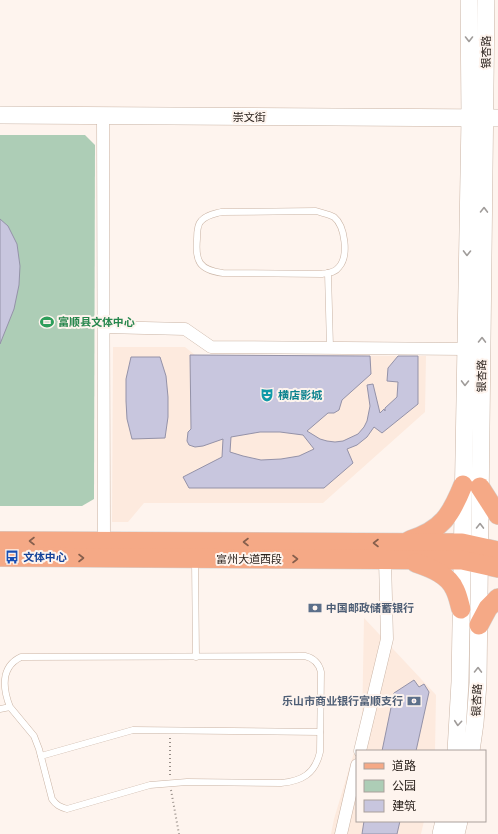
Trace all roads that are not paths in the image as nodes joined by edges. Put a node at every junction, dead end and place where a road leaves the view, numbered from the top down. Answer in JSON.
{"nodes":[{"id":1,"x":469,"y":0,"type":"edge"},
{"id":2,"x":486,"y":0,"type":"edge"},
{"id":3,"x":0,"y":115,"type":"edge"},
{"id":4,"x":103,"y":116,"type":"junction"},
{"id":5,"x":484,"y":118,"type":"edge"},
{"id":6,"x":328,"y":273,"type":"junction"},
{"id":7,"x":104,"y":327,"type":"junction"},
{"id":8,"x":330,"y":348,"type":"junction"},
{"id":9,"x":466,"y":349,"type":"junction"},
{"id":10,"x":472,"y":486,"type":"junction"},
{"id":11,"x":498,"y":515,"type":"edge"},
{"id":12,"x":0,"y":541,"type":"edge"},
{"id":13,"x":104,"y":541,"type":"junction"},
{"id":14,"x":498,"y":551,"type":"edge"},
{"id":15,"x":471,"y":553,"type":"junction"},
{"id":16,"x":397,"y":554,"type":"junction"},
{"id":17,"x":0,"y":557,"type":"edge"},
{"id":18,"x":195,"y":558,"type":"junction"},
{"id":19,"x":498,"y":568,"type":"edge"},
{"id":20,"x":498,"y":598,"type":"edge"},
{"id":21,"x":461,"y":608,"type":"junction"},
{"id":22,"x":479,"y":625,"type":"junction"},
{"id":23,"x":196,"y":657,"type":"junction"},
{"id":24,"x":10,"y":707,"type":"junction"},
{"id":25,"x":0,"y":708,"type":"edge"},
{"id":26,"x":320,"y":732,"type":"junction"},
{"id":27,"x":360,"y":750,"type":"edge"},
{"id":28,"x":456,"y":750,"type":"edge"},
{"id":29,"x":471,"y":750,"type":"edge"},
{"id":30,"x":40,"y":756,"type":"junction"},
{"id":31,"x":356,"y":769,"type":"edge"},
{"id":32,"x":444,"y":822,"type":"edge"},
{"id":33,"x":459,"y":822,"type":"edge"},
{"id":34,"x":340,"y":834,"type":"edge"},
{"id":35,"x":441,"y":834,"type":"edge"},
{"id":36,"x":456,"y":834,"type":"edge"}],
"edges":[{"from":1,"to":5,"type":"main road","name":"银杏路","one_way":true},
{"from":2,"to":5,"type":"main road","name":"银杏路"},
{"from":3,"to":4,"type":"main road","name":"崇文街"},
{"from":4,"to":5,"type":"main road","name":"崇文街"},
{"from":4,"to":7,"type":"street"},
{"from":5,"to":9,"type":"main road","name":"银杏路","one_way":true},
{"from":10,"to":5,"type":"main road","name":"银杏路","one_way":true},
{"from":6,"to":6,"type":"lane"},
{"from":6,"to":8,"type":"lane"},
{"from":7,"to":8,"type":"street"},
{"from":7,"to":13,"type":"street"},
{"from":8,"to":9,"type":"street"},
{"from":9,"to":10,"type":"main road","name":"银杏路","one_way":true},
{"from":10,"to":11,"type":"main road"},
{"from":10,"to":15,"type":"main road","name":"银杏路"},
{"from":10,"to":16,"type":"main road"},
{"from":13,"to":12,"type":"main road","name":"富州大道西段","one_way":true},
{"from":16,"to":13,"type":"main road","name":"富州大道西段","one_way":true},
{"from":14,"to":15,"type":"main road","name":"富州大道西段"},
{"from":15,"to":16,"type":"main road","name":"富州大道西段"},
{"from":15,"to":19,"type":"main road","name":"富州大道西段"},
{"from":15,"to":21,"type":"main road","name":"银杏路"},
{"from":15,"to":22,"type":"main road","name":"银杏路"},
{"from":18,"to":16,"type":"main road","name":"富州大道西段","one_way":true},
{"from":16,"to":21,"type":"main road"},
{"from":16,"to":27,"type":"street"},
{"from":17,"to":18,"type":"main road","name":"富州大道西段","one_way":true},
{"from":18,"to":23,"type":"lane"},
{"from":20,"to":22,"type":"main road"},
{"from":21,"to":28,"type":"main road","name":"银杏路","one_way":true},
{"from":29,"to":22,"type":"main road","name":"银杏路","one_way":true},
{"from":23,"to":24,"type":"lane"},
{"from":23,"to":26,"type":"lane"},
{"from":24,"to":25,"type":"lane"},
{"from":24,"to":30,"type":"lane"},
{"from":26,"to":30,"type":"lane"},
{"from":26,"to":30,"type":"lane"},
{"from":31,"to":34,"type":"street"},
{"from":32,"to":35,"type":"main road"},
{"from":33,"to":36,"type":"main road"}]}
